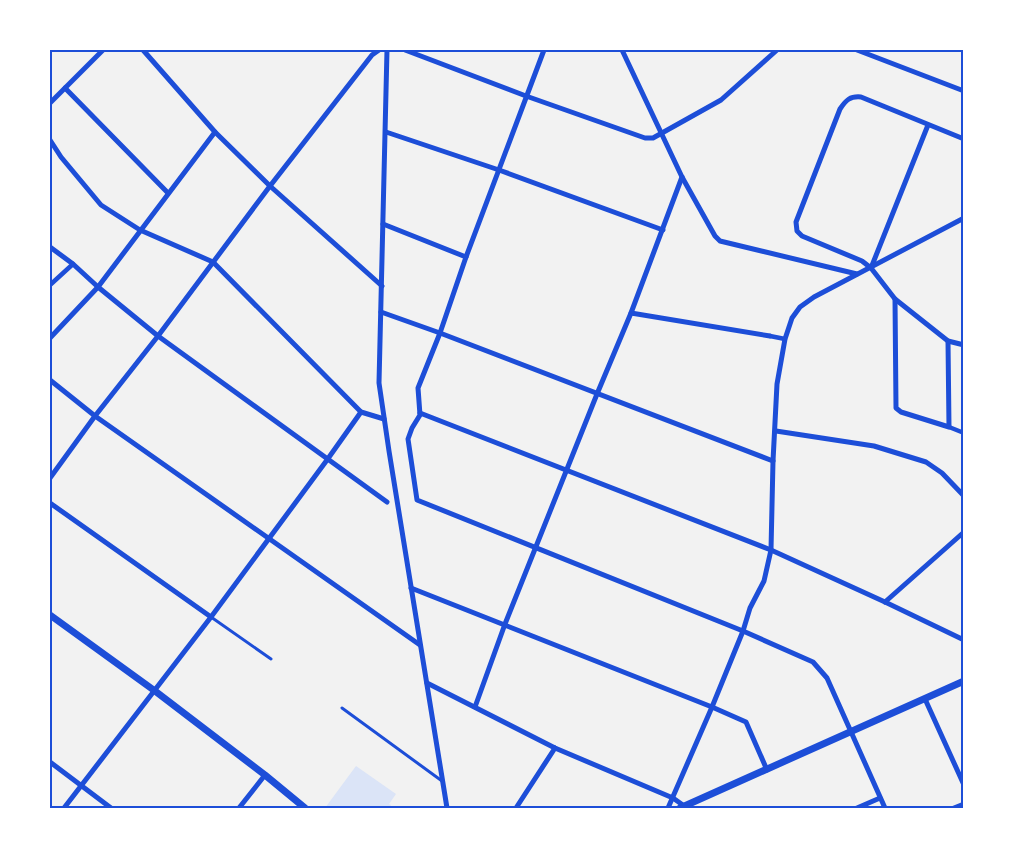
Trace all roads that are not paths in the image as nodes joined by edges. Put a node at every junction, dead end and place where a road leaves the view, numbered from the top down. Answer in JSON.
{"nodes":[{"id":1,"x":103,"y":50,"type":"edge"},
{"id":2,"x":143,"y":50,"type":"edge"},
{"id":3,"x":379,"y":50,"type":"edge"},
{"id":4,"x":387,"y":50,"type":"edge"},
{"id":5,"x":405,"y":50,"type":"edge"},
{"id":6,"x":544,"y":50,"type":"edge"},
{"id":7,"x":622,"y":50,"type":"edge"},
{"id":8,"x":777,"y":50,"type":"edge"},
{"id":9,"x":860,"y":50,"type":"edge"},
{"id":10,"x":64,"y":88,"type":"junction"},
{"id":11,"x":963,"y":91,"type":"edge"},
{"id":12,"x":526,"y":96,"type":"junction"},
{"id":13,"x":50,"y":103,"type":"edge"},
{"id":14,"x":928,"y":125,"type":"junction"},
{"id":15,"x":215,"y":132,"type":"junction"},
{"id":16,"x":386,"y":132,"type":"junction"},
{"id":17,"x":661,"y":133,"type":"junction"},
{"id":18,"x":963,"y":139,"type":"edge"},
{"id":19,"x":50,"y":140,"type":"edge"},
{"id":20,"x":499,"y":170,"type":"junction"},
{"id":21,"x":682,"y":177,"type":"junction"},
{"id":22,"x":270,"y":186,"type":"junction"},
{"id":23,"x":168,"y":193,"type":"junction"},
{"id":24,"x":963,"y":218,"type":"edge"},
{"id":25,"x":383,"y":224,"type":"junction"},
{"id":26,"x":140,"y":230,"type":"junction"},
{"id":27,"x":663,"y":230,"type":"junction"},
{"id":28,"x":50,"y":247,"type":"edge"},
{"id":29,"x":466,"y":256,"type":"junction"},
{"id":30,"x":213,"y":262,"type":"junction"},
{"id":31,"x":73,"y":264,"type":"junction"},
{"id":32,"x":871,"y":268,"type":"junction"},
{"id":33,"x":857,"y":274,"type":"junction"},
{"id":34,"x":50,"y":285,"type":"edge"},
{"id":35,"x":382,"y":286,"type":"junction"},
{"id":36,"x":98,"y":287,"type":"junction"},
{"id":37,"x":895,"y":298,"type":"junction"},
{"id":38,"x":381,"y":312,"type":"junction"},
{"id":39,"x":632,"y":313,"type":"junction"},
{"id":40,"x":440,"y":333,"type":"junction"},
{"id":41,"x":158,"y":336,"type":"junction"},
{"id":42,"x":770,"y":336,"type":"joint"},
{"id":43,"x":50,"y":338,"type":"edge"},
{"id":44,"x":785,"y":339,"type":"junction"},
{"id":45,"x":948,"y":341,"type":"junction"},
{"id":46,"x":963,"y":345,"type":"edge"},
{"id":47,"x":50,"y":380,"type":"edge"},
{"id":48,"x":597,"y":394,"type":"junction"},
{"id":49,"x":361,"y":412,"type":"junction"},
{"id":50,"x":420,"y":413,"type":"junction"},
{"id":51,"x":95,"y":416,"type":"junction"},
{"id":52,"x":384,"y":419,"type":"junction"},
{"id":53,"x":949,"y":426,"type":"junction"},
{"id":54,"x":776,"y":431,"type":"junction"},
{"id":55,"x":963,"y":433,"type":"edge"},
{"id":56,"x":327,"y":460,"type":"junction"},
{"id":57,"x":773,"y":461,"type":"junction"},
{"id":58,"x":567,"y":470,"type":"junction"},
{"id":59,"x":50,"y":478,"type":"edge"},
{"id":60,"x":963,"y":496,"type":"edge"},
{"id":61,"x":50,"y":502,"type":"edge"},
{"id":62,"x":387,"y":502,"type":"dead end"},
{"id":63,"x":963,"y":532,"type":"edge"},
{"id":64,"x":268,"y":539,"type":"junction"},
{"id":65,"x":536,"y":547,"type":"junction"},
{"id":66,"x":771,"y":550,"type":"junction"},
{"id":67,"x":411,"y":588,"type":"junction"},
{"id":68,"x":885,"y":602,"type":"junction"},
{"id":69,"x":50,"y":615,"type":"edge"},
{"id":70,"x":211,"y":617,"type":"junction"},
{"id":71,"x":505,"y":624,"type":"junction"},
{"id":72,"x":743,"y":631,"type":"junction"},
{"id":73,"x":963,"y":640,"type":"edge"},
{"id":74,"x":420,"y":645,"type":"junction"},
{"id":75,"x":270,"y":659,"type":"dead end"},
{"id":76,"x":963,"y":681,"type":"edge"},
{"id":77,"x":427,"y":683,"type":"junction"},
{"id":78,"x":155,"y":691,"type":"junction"},
{"id":79,"x":925,"y":699,"type":"junction"},
{"id":80,"x":475,"y":707,"type":"junction"},
{"id":81,"x":712,"y":707,"type":"junction"},
{"id":82,"x":342,"y":708,"type":"dead end"},
{"id":83,"x":851,"y":731,"type":"junction"},
{"id":84,"x":555,"y":748,"type":"junction"},
{"id":85,"x":50,"y":762,"type":"edge"},
{"id":86,"x":767,"y":770,"type":"junction"},
{"id":87,"x":265,"y":775,"type":"junction"},
{"id":88,"x":442,"y":781,"type":"junction"},
{"id":89,"x":963,"y":785,"type":"edge"},
{"id":90,"x":81,"y":787,"type":"junction"},
{"id":91,"x":673,"y":798,"type":"junction"},
{"id":92,"x":880,"y":798,"type":"junction"},
{"id":93,"x":963,"y":804,"type":"edge"},
{"id":94,"x":64,"y":808,"type":"edge"},
{"id":95,"x":111,"y":808,"type":"edge"},
{"id":96,"x":239,"y":808,"type":"edge"},
{"id":97,"x":305,"y":808,"type":"edge"},
{"id":98,"x":447,"y":808,"type":"edge"},
{"id":99,"x":516,"y":808,"type":"edge"},
{"id":100,"x":668,"y":808,"type":"edge"},
{"id":101,"x":684,"y":808,"type":"edge"},
{"id":102,"x":857,"y":808,"type":"edge"},
{"id":103,"x":885,"y":808,"type":"edge"},
{"id":104,"x":954,"y":808,"type":"edge"}],
"edges":[{"from":1,"to":10,"type":"street"},
{"from":2,"to":15,"type":"street"},
{"from":3,"to":22,"type":"street"},
{"from":4,"to":16,"type":"street"},
{"from":5,"to":12,"type":"street"},
{"from":6,"to":12,"type":"street"},
{"from":7,"to":17,"type":"street"},
{"from":8,"to":17,"type":"street"},
{"from":9,"to":11,"type":"street"},
{"from":10,"to":13,"type":"street"},
{"from":10,"to":23,"type":"street"},
{"from":12,"to":17,"type":"street"},
{"from":12,"to":20,"type":"street"},
{"from":14,"to":18,"type":"street"},
{"from":14,"to":32,"type":"street"},
{"from":14,"to":32,"type":"street"},
{"from":15,"to":22,"type":"street"},
{"from":15,"to":23,"type":"street"},
{"from":16,"to":20,"type":"street"},
{"from":16,"to":25,"type":"street"},
{"from":17,"to":21,"type":"street"},
{"from":19,"to":26,"type":"street"},
{"from":20,"to":27,"type":"street"},
{"from":20,"to":29,"type":"street"},
{"from":21,"to":27,"type":"street"},
{"from":21,"to":33,"type":"street"},
{"from":22,"to":30,"type":"street"},
{"from":22,"to":35,"type":"street"},
{"from":23,"to":26,"type":"street"},
{"from":24,"to":32,"type":"street"},
{"from":25,"to":29,"type":"street"},
{"from":25,"to":35,"type":"street"},
{"from":26,"to":30,"type":"street"},
{"from":26,"to":36,"type":"street"},
{"from":27,"to":39,"type":"street"},
{"from":28,"to":31,"type":"street"},
{"from":29,"to":40,"type":"street"},
{"from":30,"to":41,"type":"street"},
{"from":30,"to":49,"type":"street"},
{"from":31,"to":34,"type":"street"},
{"from":31,"to":36,"type":"street"},
{"from":32,"to":33,"type":"street"},
{"from":32,"to":37,"type":"street"},
{"from":33,"to":44,"type":"street"},
{"from":35,"to":38,"type":"street"},
{"from":36,"to":41,"type":"street"},
{"from":36,"to":43,"type":"street"},
{"from":37,"to":45,"type":"street"},
{"from":37,"to":53,"type":"street"},
{"from":38,"to":40,"type":"street"},
{"from":38,"to":52,"type":"street"},
{"from":39,"to":42,"type":"street"},
{"from":39,"to":48,"type":"street"},
{"from":40,"to":48,"type":"street"},
{"from":40,"to":50,"type":"street"},
{"from":41,"to":51,"type":"street"},
{"from":41,"to":56,"type":"street"},
{"from":42,"to":44,"type":"street"},
{"from":44,"to":54,"type":"street"},
{"from":45,"to":46,"type":"street"},
{"from":45,"to":53,"type":"street"},
{"from":47,"to":51,"type":"street"},
{"from":48,"to":57,"type":"street"},
{"from":48,"to":58,"type":"street"},
{"from":49,"to":52,"type":"street"},
{"from":49,"to":56,"type":"street"},
{"from":50,"to":58,"type":"street"},
{"from":50,"to":65,"type":"street"},
{"from":51,"to":59,"type":"street"},
{"from":51,"to":64,"type":"street"},
{"from":52,"to":67,"type":"street"},
{"from":53,"to":55,"type":"street"},
{"from":54,"to":57,"type":"street"},
{"from":54,"to":60,"type":"street"},
{"from":56,"to":62,"type":"street"},
{"from":56,"to":64,"type":"street"},
{"from":57,"to":66,"type":"street"},
{"from":58,"to":65,"type":"street"},
{"from":58,"to":66,"type":"street"},
{"from":61,"to":70,"type":"street"},
{"from":63,"to":68,"type":"street"},
{"from":64,"to":70,"type":"street"},
{"from":64,"to":74,"type":"street"},
{"from":65,"to":71,"type":"street"},
{"from":65,"to":72,"type":"street"},
{"from":66,"to":68,"type":"street"},
{"from":66,"to":72,"type":"street"},
{"from":67,"to":71,"type":"street"},
{"from":67,"to":74,"type":"street"},
{"from":68,"to":73,"type":"street"},
{"from":69,"to":78,"type":"street"},
{"from":70,"to":75,"type":"lane"},
{"from":70,"to":78,"type":"street"},
{"from":71,"to":80,"type":"street"},
{"from":71,"to":81,"type":"street"},
{"from":72,"to":81,"type":"street"},
{"from":72,"to":83,"type":"street"},
{"from":74,"to":77,"type":"street"},
{"from":76,"to":79,"type":"street"},
{"from":77,"to":80,"type":"street"},
{"from":77,"to":88,"type":"street"},
{"from":78,"to":87,"type":"street"},
{"from":78,"to":90,"type":"street"},
{"from":79,"to":83,"type":"street"},
{"from":79,"to":89,"type":"street"},
{"from":80,"to":84,"type":"street"},
{"from":81,"to":86,"type":"street"},
{"from":81,"to":91,"type":"street"},
{"from":82,"to":88,"type":"lane"},
{"from":83,"to":86,"type":"street"},
{"from":83,"to":92,"type":"street"},
{"from":84,"to":91,"type":"street"},
{"from":84,"to":99,"type":"street"},
{"from":85,"to":90,"type":"street"},
{"from":86,"to":101,"type":"street"},
{"from":87,"to":96,"type":"street"},
{"from":87,"to":97,"type":"street"},
{"from":88,"to":98,"type":"street"},
{"from":90,"to":94,"type":"street"},
{"from":90,"to":95,"type":"street"},
{"from":91,"to":100,"type":"street"},
{"from":91,"to":101,"type":"street"},
{"from":92,"to":102,"type":"street"},
{"from":92,"to":103,"type":"street"},
{"from":93,"to":104,"type":"street"}]}
